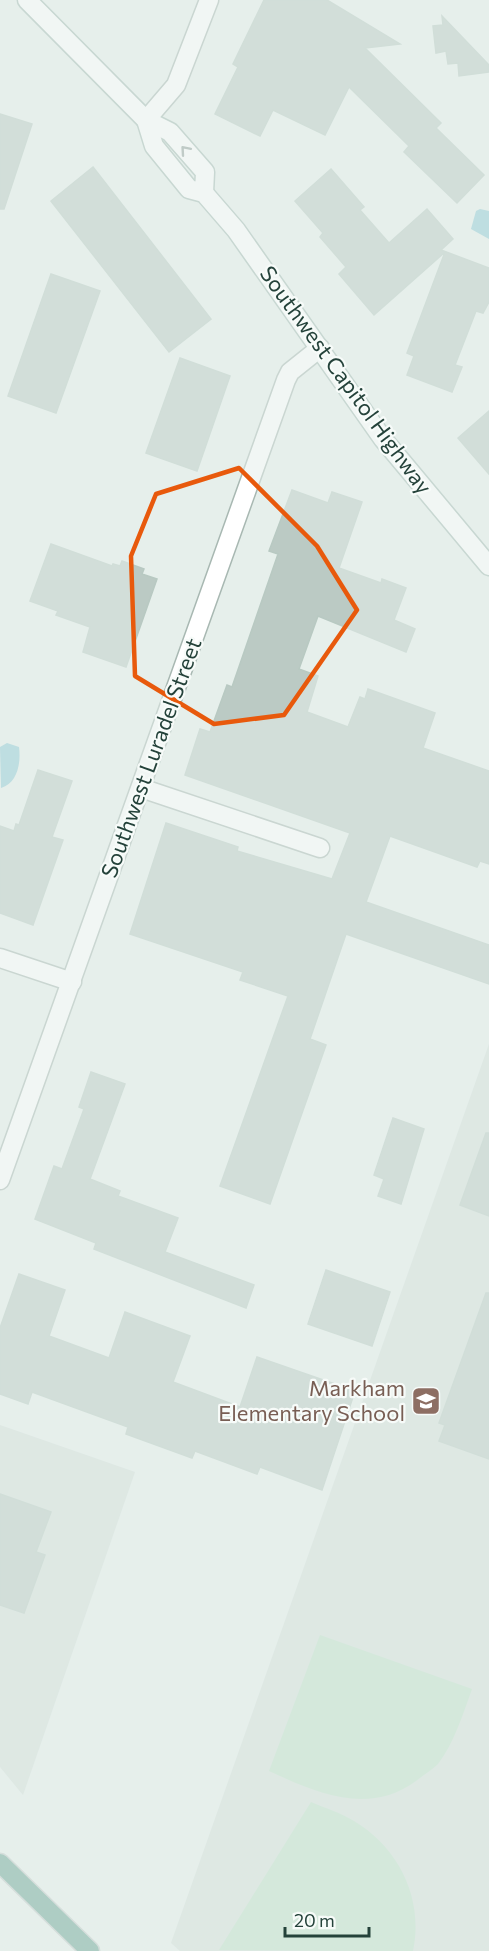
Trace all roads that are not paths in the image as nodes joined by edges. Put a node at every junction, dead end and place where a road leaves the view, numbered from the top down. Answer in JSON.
{"nodes":[{"id":1,"x":27,"y":0,"type":"edge"},
{"id":2,"x":209,"y":0,"type":"edge"},
{"id":3,"x":146,"y":120,"type":"junction"},
{"id":4,"x":320,"y":348,"type":"junction"},
{"id":5,"x":489,"y":566,"type":"edge"},
{"id":6,"x":141,"y":788,"type":"junction"},
{"id":7,"x":320,"y":848,"type":"dead end"},
{"id":8,"x":0,"y":958,"type":"edge"},
{"id":9,"x":72,"y":982,"type":"junction"},
{"id":10,"x":0,"y":1180,"type":"edge"},
{"id":11,"x":0,"y":1863,"type":"edge"},
{"id":12,"x":90,"y":1951,"type":"edge"}],
"edges":[{"from":1,"to":3,"type":"street","name":"Southwest Capitol Highway"},
{"from":2,"to":3,"type":"street"},
{"from":3,"to":4,"type":"street","name":"Southwest Capitol Highway"},
{"from":4,"to":5,"type":"street","name":"Southwest Capitol Highway"},
{"from":4,"to":6,"type":"street","name":"Southwest Luradel Street"},
{"from":6,"to":7,"type":"street"},
{"from":6,"to":9,"type":"street","name":"Southwest Luradel Street"},
{"from":8,"to":9,"type":"street"},
{"from":9,"to":10,"type":"street","name":"Southwest Luradel Street"},
{"from":11,"to":12,"type":"main road"}]}
